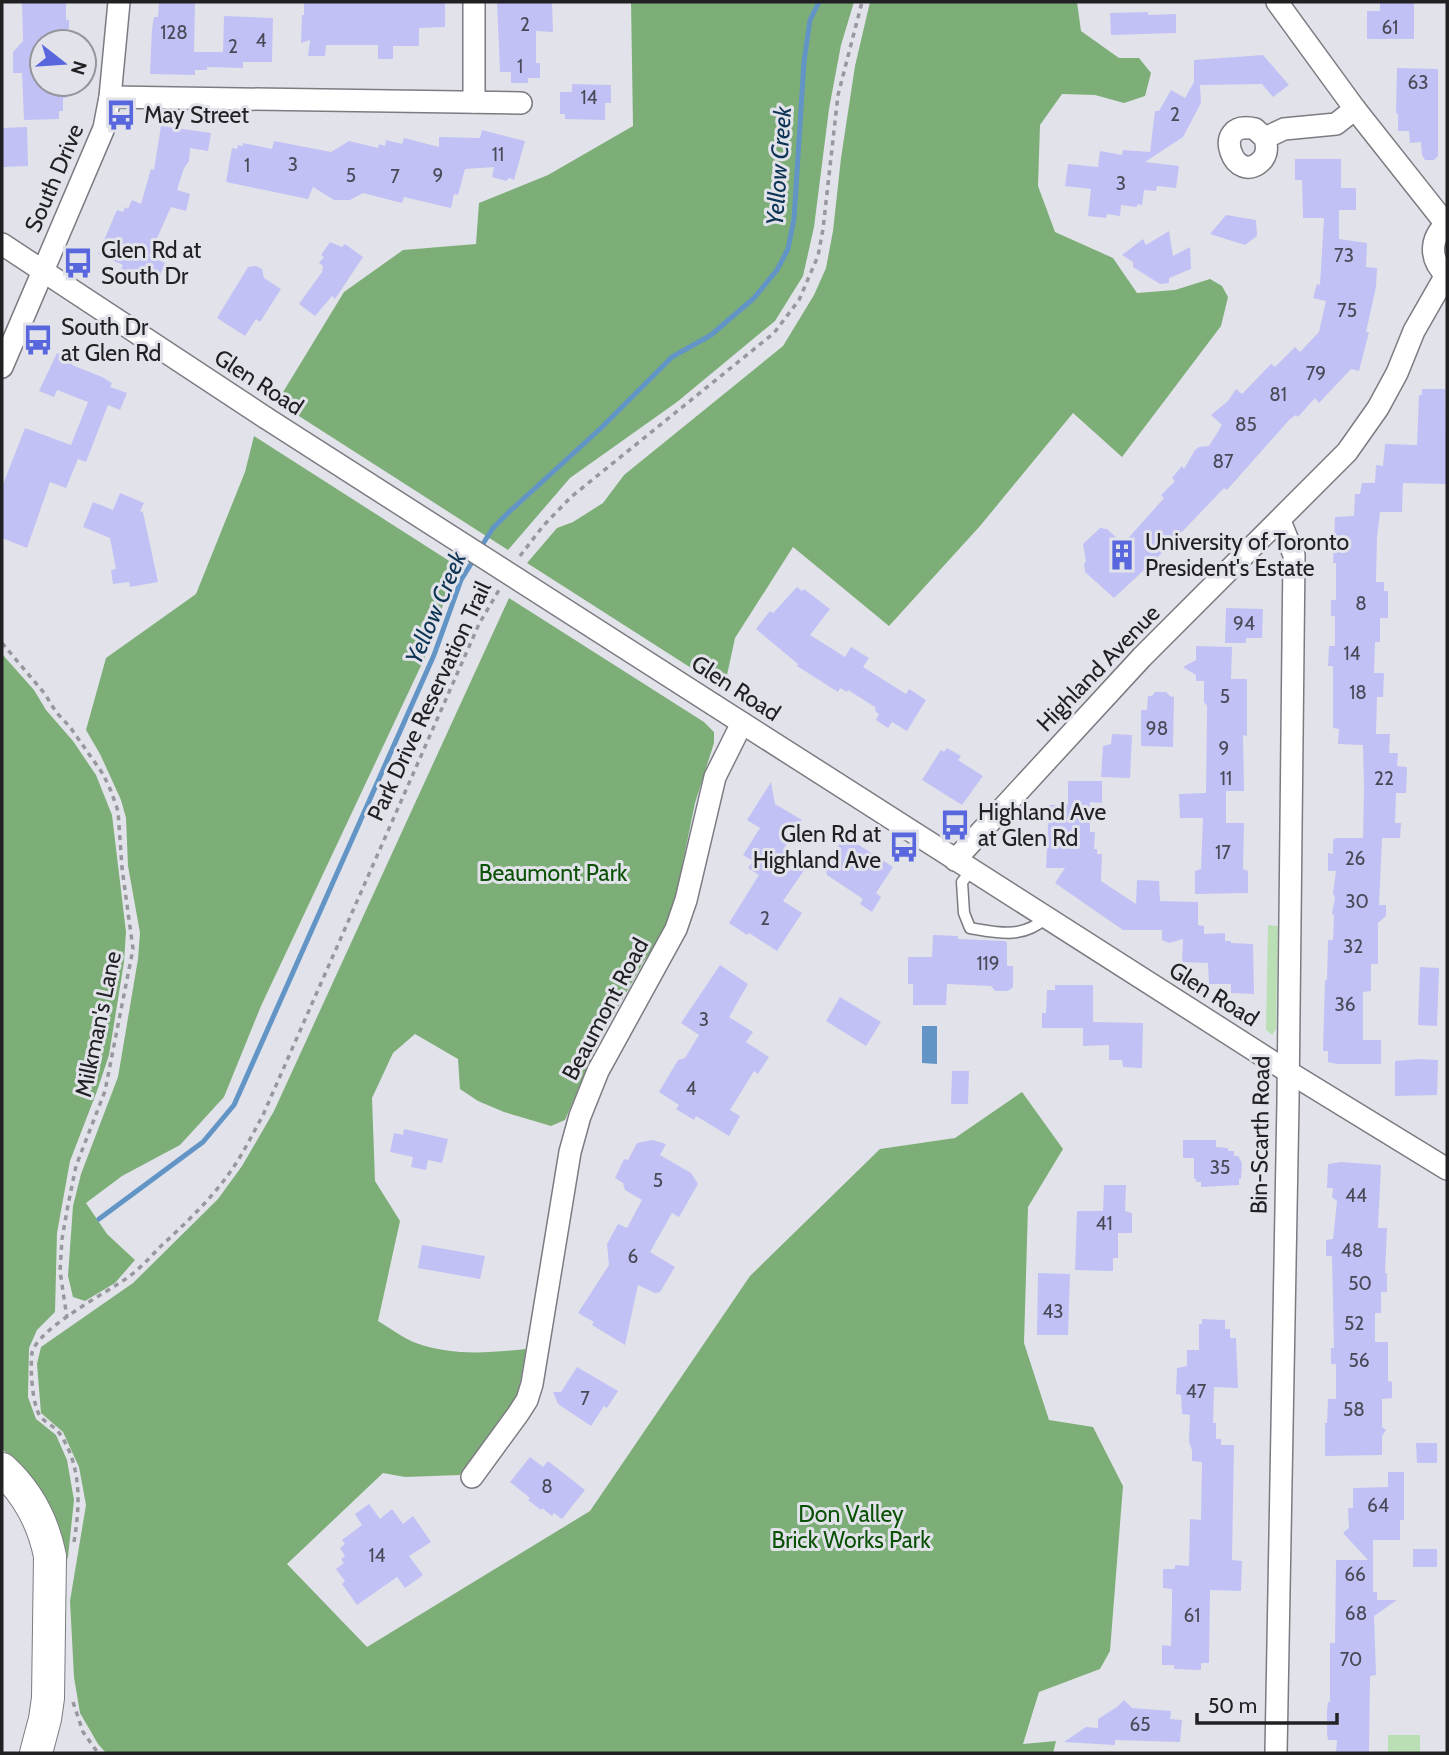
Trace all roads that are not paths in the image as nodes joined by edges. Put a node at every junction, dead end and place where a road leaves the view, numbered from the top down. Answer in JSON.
{"nodes":[{"id":1,"x":119,"y":2,"type":"edge"},
{"id":2,"x":474,"y":2,"type":"edge"},
{"id":3,"x":1277,"y":2,"type":"edge"},
{"id":4,"x":110,"y":97,"type":"junction"},
{"id":5,"x":474,"y":102,"type":"junction"},
{"id":6,"x":521,"y":103,"type":"dead end"},
{"id":7,"x":1355,"y":109,"type":"junction"},
{"id":8,"x":1265,"y":138,"type":"dead end"},
{"id":9,"x":1447,"y":224,"type":"edge"},
{"id":10,"x":2,"y":244,"type":"edge"},
{"id":11,"x":41,"y":271,"type":"junction"},
{"id":12,"x":1447,"y":276,"type":"edge"},
{"id":13,"x":2,"y":367,"type":"edge"},
{"id":14,"x":1280,"y":521,"type":"junction"},
{"id":15,"x":742,"y":723,"type":"junction"},
{"id":16,"x":963,"y":866,"type":"junction"},
{"id":17,"x":1046,"y":918,"type":"junction"},
{"id":18,"x":1287,"y":1071,"type":"junction"},
{"id":19,"x":1447,"y":1169,"type":"edge"},
{"id":20,"x":2,"y":1469,"type":"edge"},
{"id":21,"x":472,"y":1477,"type":"dead end"},
{"id":22,"x":36,"y":1753,"type":"edge"},
{"id":23,"x":1276,"y":1753,"type":"edge"}],
"edges":[{"from":1,"to":4,"type":"street","name":"South Drive"},
{"from":2,"to":5,"type":"street"},
{"from":3,"to":7,"type":"street"},
{"from":4,"to":5,"type":"street"},
{"from":4,"to":11,"type":"street","name":"South Drive"},
{"from":5,"to":6,"type":"street"},
{"from":7,"to":8,"type":"street"},
{"from":7,"to":9,"type":"street"},
{"from":9,"to":12,"type":"street"},
{"from":10,"to":11,"type":"street","name":"Glen Road"},
{"from":11,"to":13,"type":"street","name":"South Drive"},
{"from":11,"to":15,"type":"street","name":"Glen Road","bridge":true},
{"from":12,"to":14,"type":"street","name":"Highland Avenue"},
{"from":14,"to":16,"type":"street","name":"Highland Avenue"},
{"from":14,"to":18,"type":"street","name":"Bin-Scarth Road"},
{"from":15,"to":16,"type":"street","name":"Glen Road"},
{"from":15,"to":21,"type":"street","name":"Beaumont Road"},
{"from":16,"to":17,"type":"street","name":"Glen Road"},
{"from":16,"to":17,"type":"lane"},
{"from":17,"to":18,"type":"street","name":"Glen Road"},
{"from":18,"to":19,"type":"street","name":"Glen Road"},
{"from":18,"to":23,"type":"street","name":"Bin-Scarth Road"},
{"from":20,"to":22,"type":"main road"}]}
